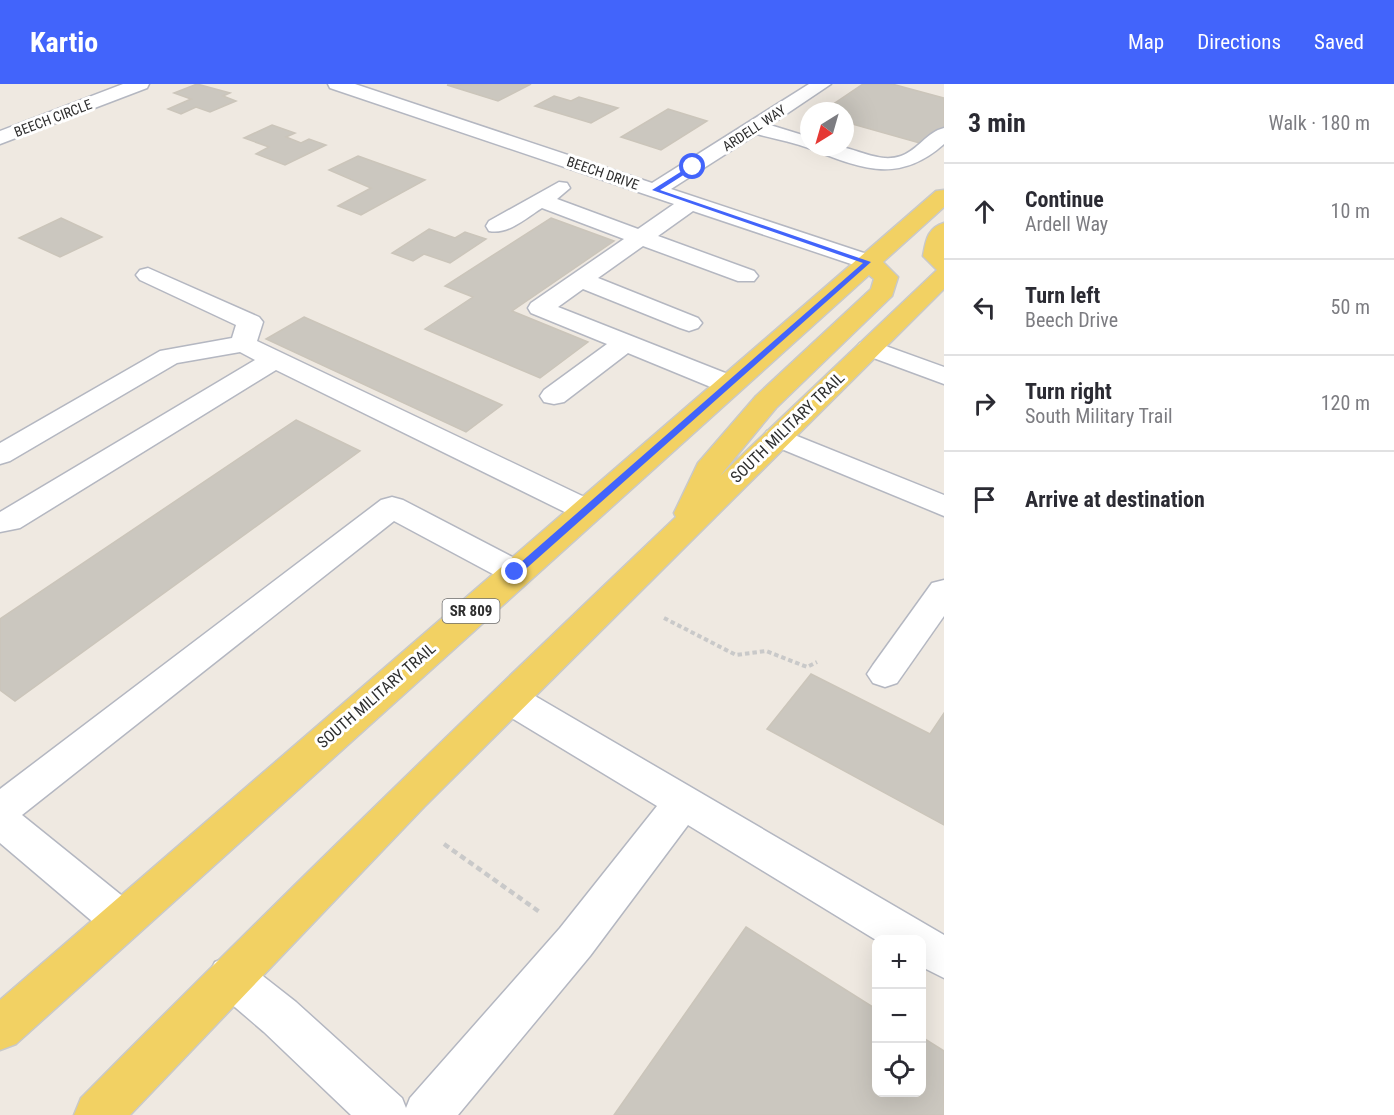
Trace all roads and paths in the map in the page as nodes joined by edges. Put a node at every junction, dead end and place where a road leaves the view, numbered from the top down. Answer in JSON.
{"nodes":[{"id":1,"x":140,"y":84,"type":"edge"},
{"id":2,"x":337,"y":84,"type":"edge"},
{"id":3,"x":822,"y":84,"type":"edge"},
{"id":4,"x":774,"y":115,"type":"junction"},
{"id":5,"x":800,"y":122,"type":"edge"},
{"id":6,"x":755,"y":127,"type":"junction"},
{"id":7,"x":944,"y":134,"type":"edge"},
{"id":8,"x":0,"y":138,"type":"edge"},
{"id":9,"x":854,"y":138,"type":"edge"},
{"id":10,"x":800,"y":140,"type":"edge"},
{"id":11,"x":852,"y":156,"type":"edge"},
{"id":12,"x":916,"y":156,"type":"junction"},
{"id":13,"x":591,"y":169,"type":"junction"},
{"id":14,"x":655,"y":190,"type":"junction"},
{"id":15,"x":944,"y":196,"type":"edge"},
{"id":16,"x":540,"y":200,"type":"junction"},
{"id":17,"x":691,"y":202,"type":"junction"},
{"id":18,"x":497,"y":226,"type":"dead end"},
{"id":19,"x":944,"y":230,"type":"edge"},
{"id":20,"x":640,"y":238,"type":"junction"},
{"id":21,"x":868,"y":262,"type":"junction"},
{"id":22,"x":944,"y":265,"type":"edge"},
{"id":23,"x":148,"y":275,"type":"dead end"},
{"id":24,"x":746,"y":276,"type":"dead end"},
{"id":25,"x":944,"y":276,"type":"edge"},
{"id":26,"x":580,"y":279,"type":"junction"},
{"id":27,"x":689,"y":323,"type":"dead end"},
{"id":28,"x":625,"y":343,"type":"junction"},
{"id":29,"x":243,"y":344,"type":"junction"},
{"id":30,"x":869,"y":348,"type":"junction"},
{"id":31,"x":275,"y":359,"type":"junction"},
{"id":32,"x":944,"y":376,"type":"edge"},
{"id":33,"x":728,"y":384,"type":"junction"},
{"id":34,"x":554,"y":396,"type":"dead end"},
{"id":35,"x":777,"y":437,"type":"junction"},
{"id":36,"x":0,"y":455,"type":"edge"},
{"id":37,"x":944,"y":506,"type":"edge"},
{"id":38,"x":586,"y":510,"type":"junction"},
{"id":39,"x":0,"y":522,"type":"edge"},
{"id":40,"x":682,"y":528,"type":"junction"},
{"id":41,"x":515,"y":572,"type":"junction"},
{"id":42,"x":944,"y":591,"type":"edge"},
{"id":43,"x":664,"y":618,"type":"dead end"},
{"id":44,"x":817,"y":662,"type":"dead end"},
{"id":45,"x":885,"y":674,"type":"dead end"},
{"id":46,"x":510,"y":699,"type":"junction"},
{"id":47,"x":684,"y":801,"type":"junction"},
{"id":48,"x":0,"y":811,"type":"edge"},
{"id":49,"x":0,"y":820,"type":"edge"},
{"id":50,"x":444,"y":844,"type":"dead end"},
{"id":51,"x":543,"y":915,"type":"dead end"},
{"id":52,"x":121,"y":920,"type":"junction"},
{"id":53,"x":907,"y":935,"type":"edge"},
{"id":54,"x":926,"y":947,"type":"edge"},
{"id":55,"x":944,"y":958,"type":"edge"},
{"id":56,"x":230,"y":976,"type":"junction"},
{"id":57,"x":0,"y":1029,"type":"edge"},
{"id":58,"x":99,"y":1115,"type":"edge"},
{"id":59,"x":385,"y":1115,"type":"edge"},
{"id":60,"x":427,"y":1115,"type":"edge"}],
"edges":[{"from":1,"to":8,"type":"street","name":"BEECH CIRCLE"},
{"from":2,"to":13,"type":"street","name":"BEECH DRIVE"},
{"from":3,"to":4,"type":"street","name":"ARDELL WAY"},
{"from":4,"to":5,"type":"street"},
{"from":4,"to":6,"type":"street","name":"ARDELL WAY"},
{"from":6,"to":10,"type":"street"},
{"from":6,"to":14,"type":"street","name":"ARDELL WAY"},
{"from":7,"to":12,"type":"street"},
{"from":9,"to":12,"type":"street"},
{"from":11,"to":12,"type":"street"},
{"from":13,"to":14,"type":"street","name":"BEECH DRIVE"},
{"from":13,"to":16,"type":"street"},
{"from":14,"to":17,"type":"street","name":"BEECH DRIVE"},
{"from":15,"to":21,"type":"main road","name":"SOUTH MILITARY TRAIL","number":"SR 809"},
{"from":16,"to":18,"type":"street"},
{"from":16,"to":20,"type":"street"},
{"from":17,"to":20,"type":"street"},
{"from":17,"to":21,"type":"street","name":"BEECH DRIVE"},
{"from":19,"to":22,"type":"main road"},
{"from":20,"to":24,"type":"street"},
{"from":20,"to":26,"type":"street"},
{"from":21,"to":33,"type":"main road","name":"SOUTH MILITARY TRAIL","number":"SR 809"},
{"from":21,"to":40,"type":"main road"},
{"from":23,"to":29,"type":"street"},
{"from":25,"to":30,"type":"main road","name":"SOUTH MILITARY TRAIL"},
{"from":26,"to":27,"type":"street"},
{"from":26,"to":28,"type":"street"},
{"from":28,"to":33,"type":"street"},
{"from":28,"to":34,"type":"street"},
{"from":29,"to":31,"type":"street"},
{"from":29,"to":36,"type":"street"},
{"from":30,"to":32,"type":"street"},
{"from":30,"to":35,"type":"main road","name":"SOUTH MILITARY TRAIL"},
{"from":31,"to":38,"type":"street"},
{"from":31,"to":39,"type":"street"},
{"from":33,"to":38,"type":"main road","name":"SOUTH MILITARY TRAIL","number":"SR 809"},
{"from":35,"to":37,"type":"street"},
{"from":35,"to":40,"type":"main road","name":"SOUTH MILITARY TRAIL"},
{"from":38,"to":41,"type":"main road","name":"SOUTH MILITARY TRAIL","number":"SR 809"},
{"from":40,"to":46,"type":"main road","name":"SOUTH MILITARY TRAIL"},
{"from":41,"to":48,"type":"street"},
{"from":41,"to":52,"type":"main road","name":"SOUTH MILITARY TRAIL","number":"SR 809"},
{"from":42,"to":45,"type":"street"},
{"from":43,"to":44,"type":"path"},
{"from":46,"to":47,"type":"street"},
{"from":46,"to":56,"type":"main road","name":"SOUTH MILITARY TRAIL"},
{"from":47,"to":53,"type":"street"},
{"from":47,"to":60,"type":"street"},
{"from":49,"to":52,"type":"street"},
{"from":50,"to":51,"type":"path"},
{"from":52,"to":57,"type":"main road","name":"SOUTH MILITARY TRAIL","number":"SR 809"},
{"from":54,"to":55,"type":"street"},
{"from":56,"to":58,"type":"main road","name":"SOUTH MILITARY TRAIL"},
{"from":56,"to":59,"type":"street"}]}
